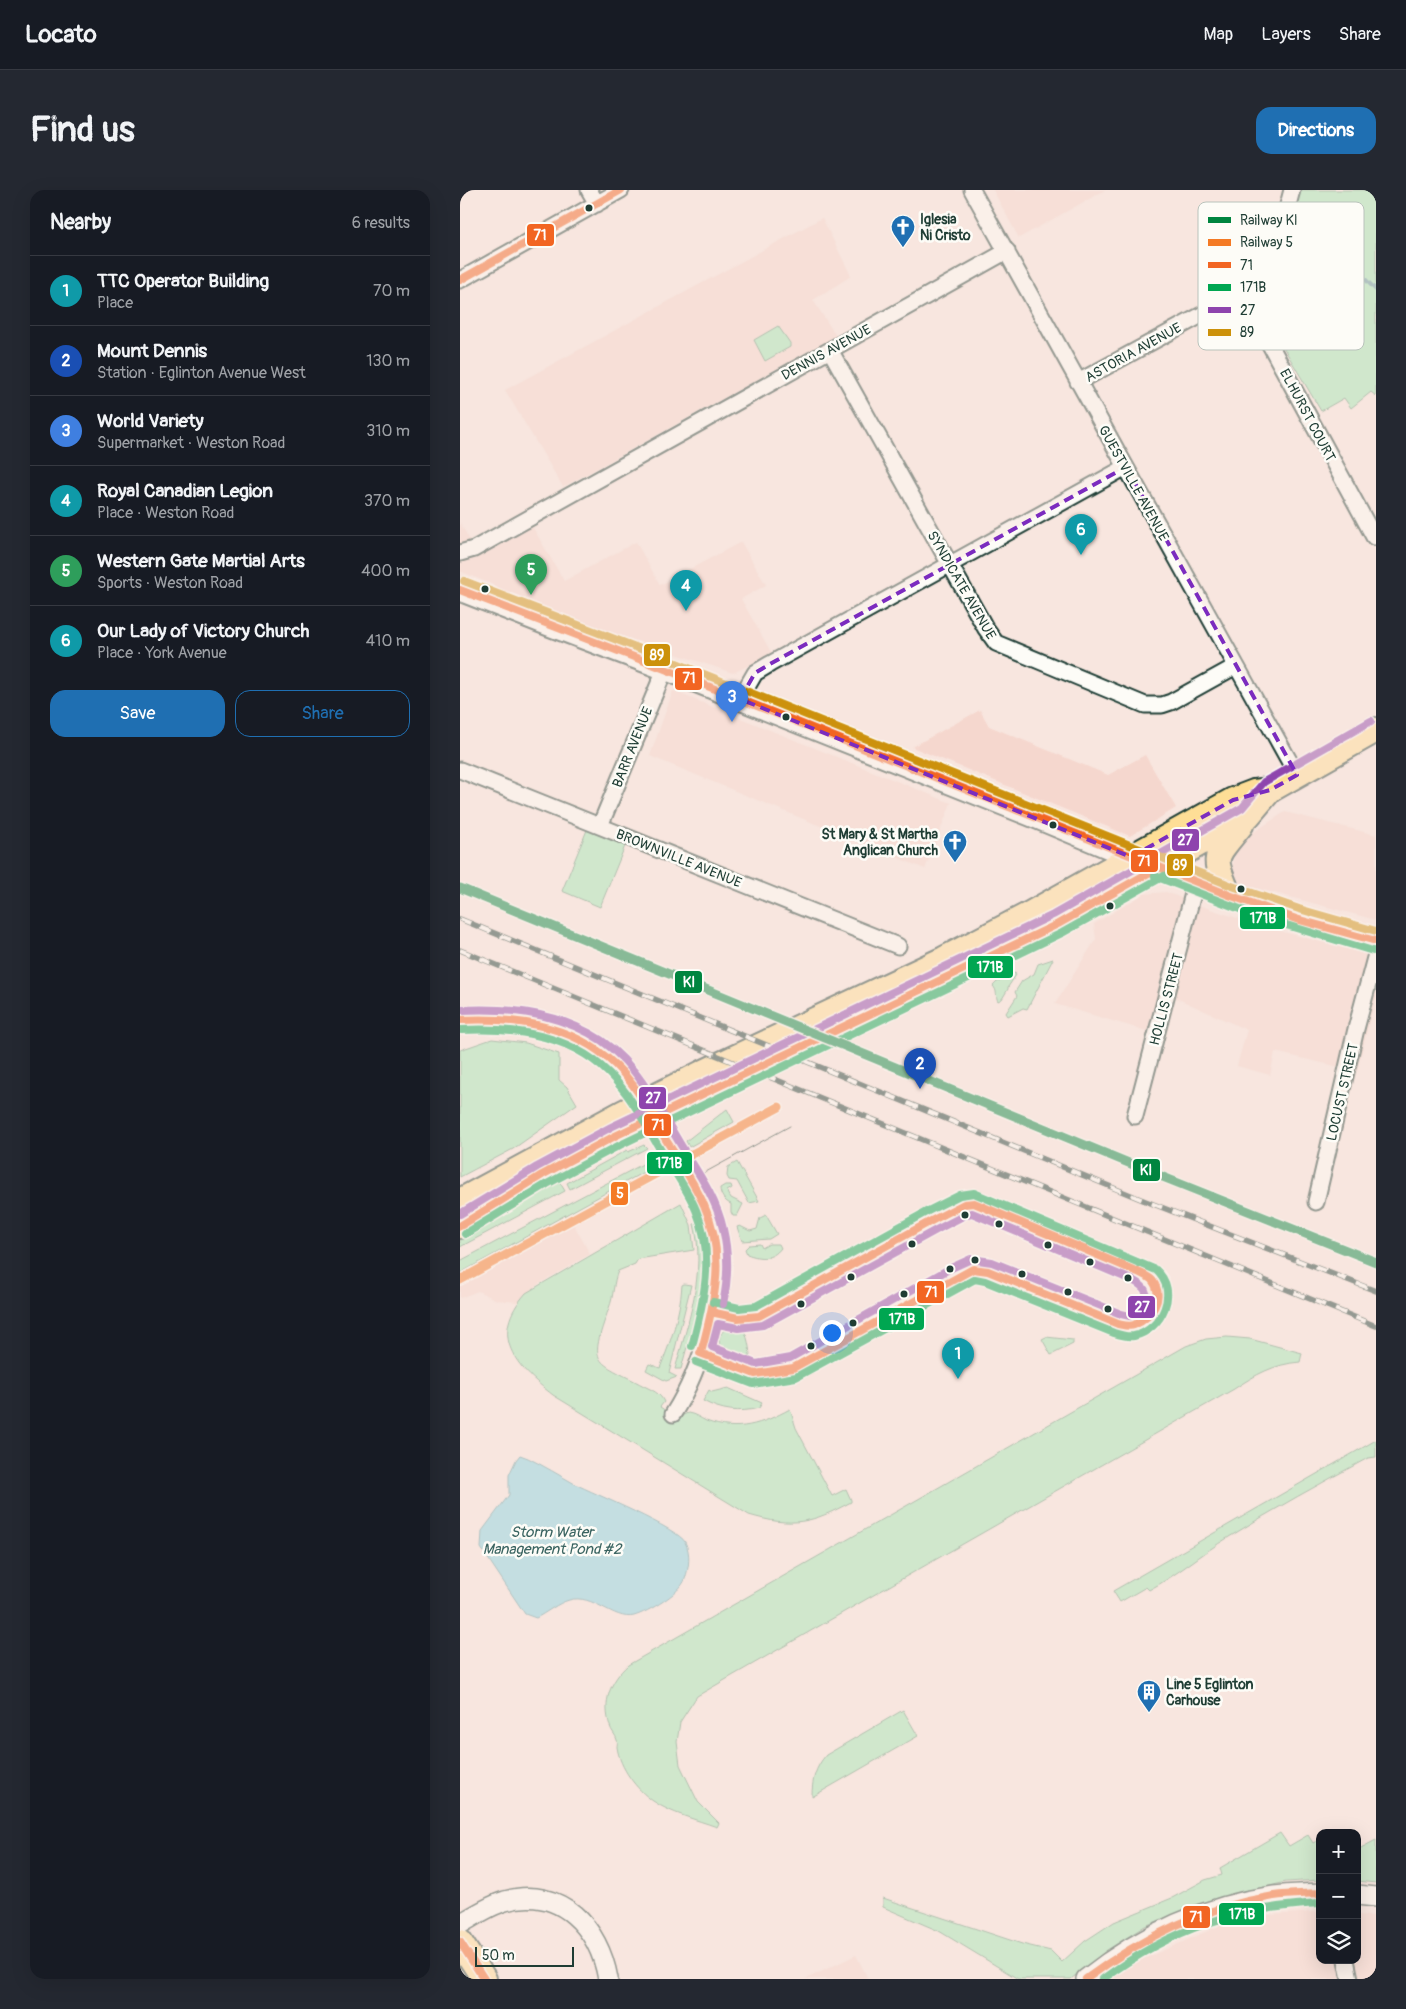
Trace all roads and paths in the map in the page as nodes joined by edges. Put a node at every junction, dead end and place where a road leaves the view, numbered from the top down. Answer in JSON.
{"nodes":[{"id":1,"x":589,"y":190,"type":"edge"},
{"id":2,"x":621,"y":190,"type":"edge"},
{"id":3,"x":972,"y":190,"type":"edge"},
{"id":4,"x":597,"y":204,"type":"junction"},
{"id":5,"x":1006,"y":251,"type":"junction"},
{"id":6,"x":460,"y":280,"type":"edge"},
{"id":7,"x":1198,"y":317,"type":"edge"},
{"id":8,"x":830,"y":350,"type":"junction"},
{"id":9,"x":1273,"y":350,"type":"edge"},
{"id":10,"x":1078,"y":382,"type":"junction"},
{"id":11,"x":1126,"y":467,"type":"junction"},
{"id":12,"x":1374,"y":537,"type":"dead end"},
{"id":13,"x":460,"y":553,"type":"edge"},
{"id":14,"x":950,"y":565,"type":"junction"},
{"id":15,"x":460,"y":590,"type":"edge"},
{"id":16,"x":1236,"y":666,"type":"junction"},
{"id":17,"x":665,"y":669,"type":"junction"},
{"id":18,"x":740,"y":699,"type":"junction"},
{"id":19,"x":1376,"y":730,"type":"edge"},
{"id":20,"x":460,"y":770,"type":"edge"},
{"id":21,"x":1297,"y":775,"type":"junction"},
{"id":22,"x":1270,"y":790,"type":"junction"},
{"id":23,"x":1248,"y":816,"type":"junction"},
{"id":24,"x":600,"y":826,"type":"junction"},
{"id":25,"x":1130,"y":857,"type":"junction"},
{"id":26,"x":1159,"y":866,"type":"junction"},
{"id":27,"x":1196,"y":882,"type":"junction"},
{"id":28,"x":1230,"y":895,"type":"junction"},
{"id":29,"x":1376,"y":941,"type":"edge"},
{"id":30,"x":898,"y":946,"type":"dead end"},
{"id":31,"x":1376,"y":954,"type":"edge"},
{"id":32,"x":460,"y":1020,"type":"edge"},
{"id":33,"x":1135,"y":1116,"type":"dead end"},
{"id":34,"x":460,"y":1201,"type":"edge"},
{"id":35,"x":1316,"y":1202,"type":"dead end"},
{"id":36,"x":460,"y":1226,"type":"edge"},
{"id":37,"x":673,"y":1414,"type":"dead end"},
{"id":38,"x":1316,"y":1893,"type":"edge"},
{"id":39,"x":1361,"y":1895,"type":"edge"},
{"id":40,"x":1376,"y":1897,"type":"edge"},
{"id":41,"x":460,"y":1924,"type":"edge"},
{"id":42,"x":460,"y":1942,"type":"edge"},
{"id":43,"x":1347,"y":1964,"type":"edge"},
{"id":44,"x":484,"y":1979,"type":"edge"},
{"id":45,"x":608,"y":1979,"type":"edge"},
{"id":46,"x":1086,"y":1979,"type":"edge"},
{"id":47,"x":1350,"y":1979,"type":"edge"}],
"edges":[{"from":1,"to":4,"type":"street"},
{"from":2,"to":4,"type":"street"},
{"from":3,"to":5,"type":"street","name":"GUESTVILLE AVENUE"},
{"from":4,"to":6,"type":"street"},
{"from":5,"to":8,"type":"street","name":"DENNIS AVENUE"},
{"from":5,"to":10,"type":"street","name":"GUESTVILLE AVENUE"},
{"from":7,"to":10,"type":"street","name":"ASTORIA AVENUE"},
{"from":8,"to":13,"type":"street","name":"DENNIS AVENUE"},
{"from":8,"to":14,"type":"street","name":"SYNDICATE AVENUE"},
{"from":9,"to":12,"type":"street","name":"ELHURST COURT"},
{"from":10,"to":11,"type":"street","name":"GUESTVILLE AVENUE"},
{"from":11,"to":14,"type":"street"},
{"from":11,"to":16,"type":"street","name":"GUESTVILLE AVENUE"},
{"from":14,"to":16,"type":"street","name":"SYNDICATE AVENUE"},
{"from":14,"to":18,"type":"street"},
{"from":15,"to":17,"type":"main road"},
{"from":16,"to":21,"type":"street","name":"GUESTVILLE AVENUE"},
{"from":17,"to":18,"type":"main road"},
{"from":17,"to":24,"type":"street","name":"BARR AVENUE"},
{"from":18,"to":25,"type":"main road"},
{"from":19,"to":21,"type":"main road"},
{"from":20,"to":24,"type":"street","name":"BROWNVILLE AVENUE"},
{"from":21,"to":22,"type":"main road"},
{"from":22,"to":23,"type":"main road"},
{"from":22,"to":25,"type":"main road"},
{"from":23,"to":26,"type":"main road"},
{"from":23,"to":28,"type":"main road"},
{"from":24,"to":30,"type":"street","name":"BROWNVILLE AVENUE"},
{"from":25,"to":26,"type":"main road"},
{"from":25,"to":34,"type":"main road"},
{"from":26,"to":27,"type":"main road"},
{"from":26,"to":36,"type":"main road"},
{"from":27,"to":28,"type":"main road"},
{"from":27,"to":33,"type":"street","name":"HOLLIS STREET"},
{"from":28,"to":29,"type":"main road"},
{"from":31,"to":35,"type":"street","name":"LOCUST STREET"},
{"from":32,"to":37,"type":"street","bridge":true},
{"from":38,"to":46,"type":"street"},
{"from":39,"to":40,"type":"street"},
{"from":41,"to":45,"type":"street"},
{"from":42,"to":44,"type":"main road"},
{"from":43,"to":47,"type":"street"}]}
